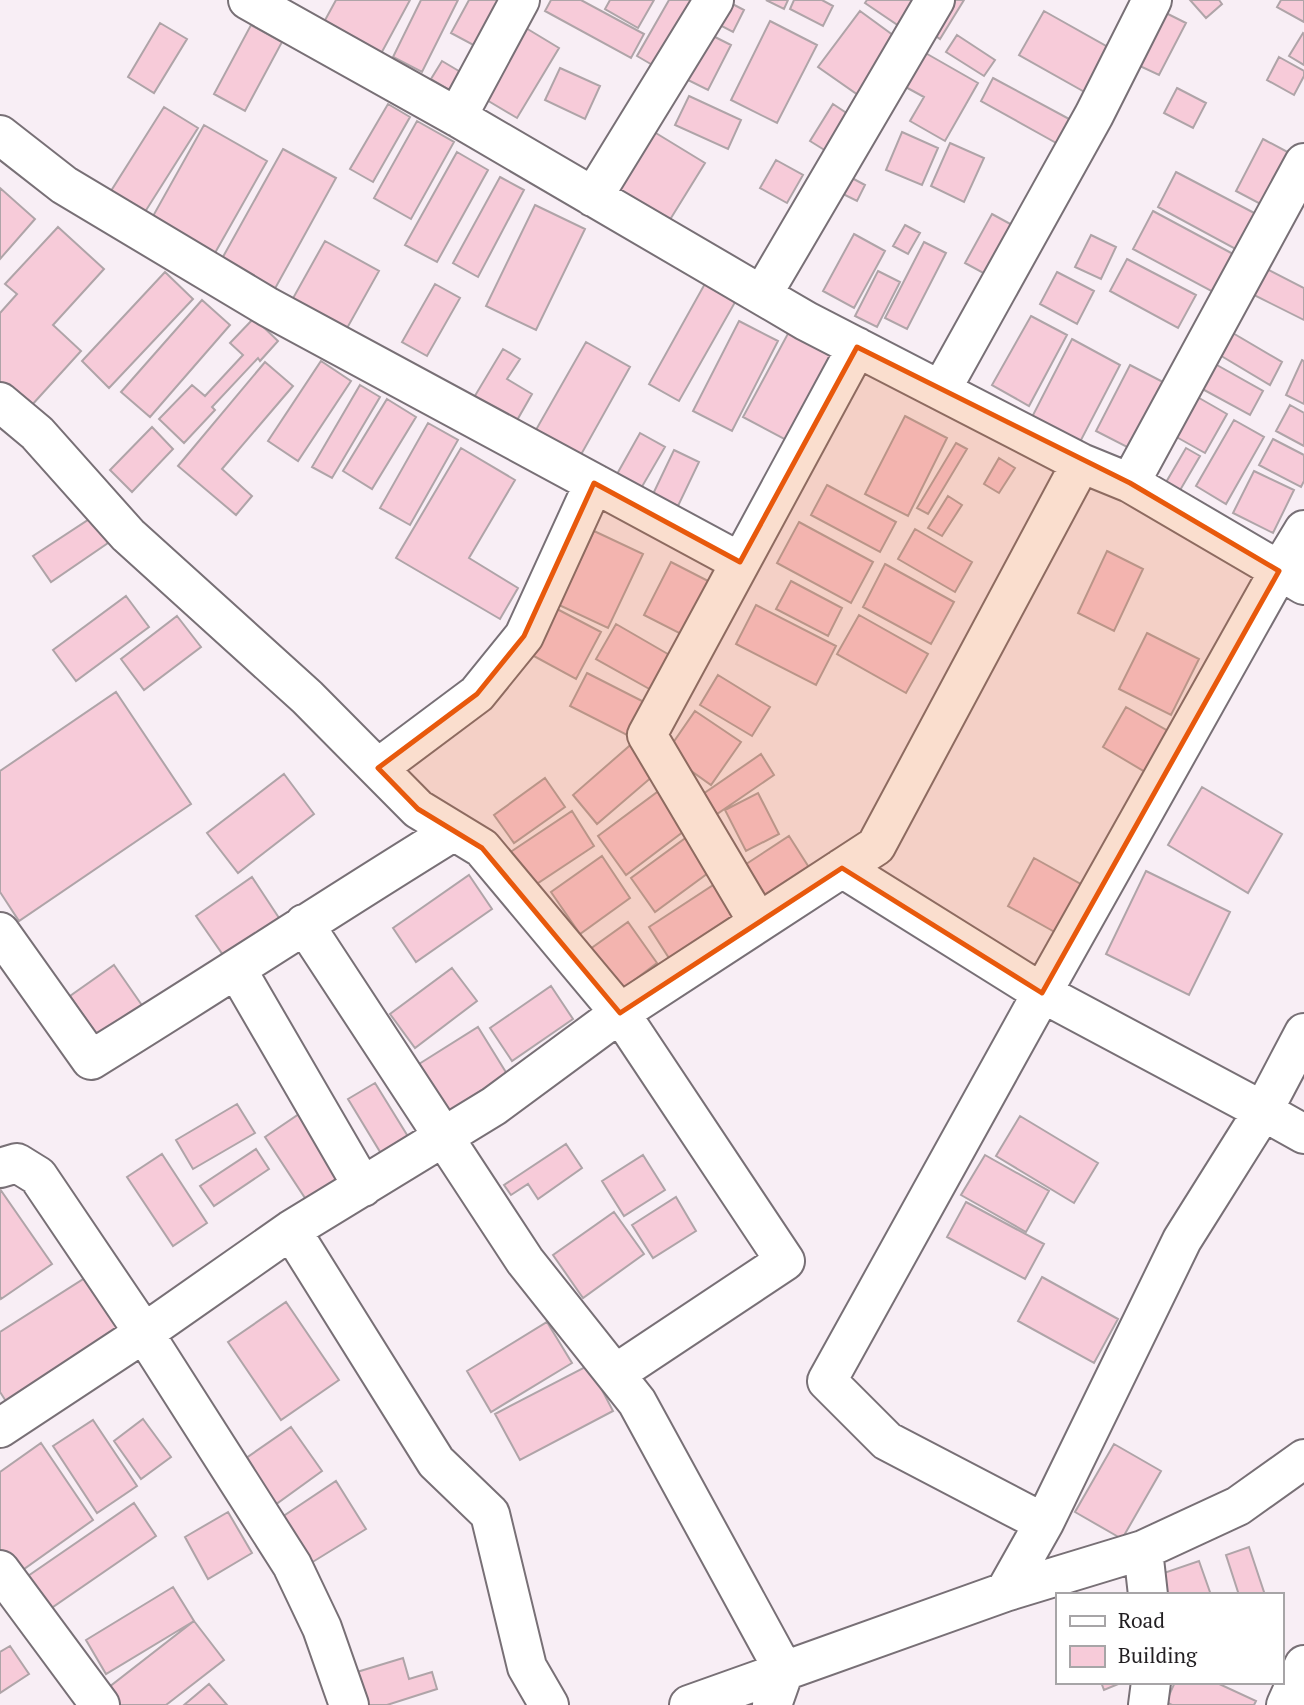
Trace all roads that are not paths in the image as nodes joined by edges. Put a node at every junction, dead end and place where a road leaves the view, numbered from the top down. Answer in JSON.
{"nodes":[{"id":1,"x":248,"y":0,"type":"edge"},
{"id":2,"x":520,"y":0,"type":"edge"},
{"id":3,"x":715,"y":0,"type":"edge"},
{"id":4,"x":935,"y":0,"type":"edge"},
{"id":5,"x":1152,"y":0,"type":"edge"},
{"id":6,"x":457,"y":117,"type":"junction"},
{"id":7,"x":0,"y":135,"type":"edge"},
{"id":8,"x":1304,"y":163,"type":"edge"},
{"id":9,"x":593,"y":197,"type":"junction"},
{"id":10,"x":762,"y":295,"type":"junction"},
{"id":11,"x":857,"y":347,"type":"junction"},
{"id":12,"x":941,"y":390,"type":"junction"},
{"id":13,"x":0,"y":402,"type":"edge"},
{"id":14,"x":1081,"y":463,"type":"junction"},
{"id":15,"x":1130,"y":482,"type":"junction"},
{"id":16,"x":594,"y":483,"type":"junction"},
{"id":17,"x":1304,"y":530,"type":"edge"},
{"id":18,"x":740,"y":562,"type":"junction"},
{"id":19,"x":1291,"y":578,"type":"edge"},
{"id":20,"x":378,"y":768,"type":"junction"},
{"id":21,"x":454,"y":831,"type":"junction"},
{"id":22,"x":842,"y":868,"type":"junction"},
{"id":23,"x":758,"y":922,"type":"junction"},
{"id":24,"x":304,"y":924,"type":"junction"},
{"id":25,"x":0,"y":932,"type":"edge"},
{"id":26,"x":237,"y":970,"type":"junction"},
{"id":27,"x":1042,"y":993,"type":"junction"},
{"id":28,"x":620,"y":1013,"type":"junction"},
{"id":29,"x":1304,"y":1033,"type":"edge"},
{"id":30,"x":1263,"y":1111,"type":"junction"},
{"id":31,"x":1304,"y":1134,"type":"edge"},
{"id":32,"x":443,"y":1138,"type":"junction"},
{"id":33,"x":0,"y":1168,"type":"edge"},
{"id":34,"x":363,"y":1187,"type":"junction"},
{"id":35,"x":291,"y":1230,"type":"junction"},
{"id":36,"x":144,"y":1333,"type":"junction"},
{"id":37,"x":615,"y":1374,"type":"junction"},
{"id":38,"x":0,"y":1428,"type":"edge"},
{"id":39,"x":1304,"y":1459,"type":"edge"},
{"id":40,"x":1044,"y":1523,"type":"junction"},
{"id":41,"x":1143,"y":1550,"type":"junction"},
{"id":42,"x":0,"y":1570,"type":"edge"},
{"id":43,"x":1005,"y":1592,"type":"junction"},
{"id":44,"x":1149,"y":1593,"type":"edge"},
{"id":45,"x":1304,"y":1665,"type":"edge"},
{"id":46,"x":1150,"y":1684,"type":"edge"},
{"id":47,"x":778,"y":1688,"type":"edge"},
{"id":48,"x":100,"y":1705,"type":"edge"},
{"id":49,"x":349,"y":1705,"type":"edge"},
{"id":50,"x":549,"y":1705,"type":"edge"},
{"id":51,"x":689,"y":1705,"type":"edge"},
{"id":52,"x":1148,"y":1705,"type":"edge"},
{"id":53,"x":1286,"y":1705,"type":"edge"}],
"edges":[{"from":1,"to":6,"type":"street"},
{"from":2,"to":6,"type":"street"},
{"from":3,"to":9,"type":"street"},
{"from":4,"to":10,"type":"street"},
{"from":5,"to":12,"type":"street"},
{"from":6,"to":9,"type":"street"},
{"from":7,"to":16,"type":"street"},
{"from":8,"to":15,"type":"street"},
{"from":9,"to":10,"type":"street"},
{"from":10,"to":11,"type":"street"},
{"from":11,"to":12,"type":"street"},
{"from":11,"to":18,"type":"street"},
{"from":12,"to":14,"type":"street"},
{"from":13,"to":20,"type":"street"},
{"from":14,"to":15,"type":"street"},
{"from":14,"to":22,"type":"street"},
{"from":15,"to":19,"type":"street"},
{"from":16,"to":18,"type":"street"},
{"from":16,"to":20,"type":"street"},
{"from":17,"to":19,"type":"street"},
{"from":18,"to":23,"type":"street"},
{"from":19,"to":27,"type":"street"},
{"from":20,"to":21,"type":"street"},
{"from":21,"to":24,"type":"street"},
{"from":21,"to":28,"type":"street"},
{"from":22,"to":23,"type":"street"},
{"from":22,"to":27,"type":"street"},
{"from":23,"to":28,"type":"street"},
{"from":24,"to":26,"type":"street"},
{"from":24,"to":32,"type":"street"},
{"from":25,"to":26,"type":"street"},
{"from":26,"to":34,"type":"street"},
{"from":27,"to":30,"type":"street"},
{"from":27,"to":40,"type":"street"},
{"from":28,"to":32,"type":"street"},
{"from":28,"to":37,"type":"street"},
{"from":29,"to":30,"type":"street"},
{"from":30,"to":31,"type":"street"},
{"from":30,"to":40,"type":"street"},
{"from":32,"to":34,"type":"street"},
{"from":32,"to":37,"type":"street"},
{"from":33,"to":36,"type":"street"},
{"from":34,"to":35,"type":"street"},
{"from":35,"to":36,"type":"street"},
{"from":35,"to":50,"type":"street"},
{"from":36,"to":38,"type":"street"},
{"from":36,"to":49,"type":"street"},
{"from":37,"to":47,"type":"street"},
{"from":39,"to":41,"type":"street"},
{"from":40,"to":43,"type":"street"},
{"from":41,"to":43,"type":"street"},
{"from":41,"to":44,"type":"street"},
{"from":42,"to":48,"type":"street"},
{"from":43,"to":47,"type":"street"},
{"from":45,"to":53,"type":"street"},
{"from":46,"to":52,"type":"street"},
{"from":47,"to":51,"type":"street"}]}
